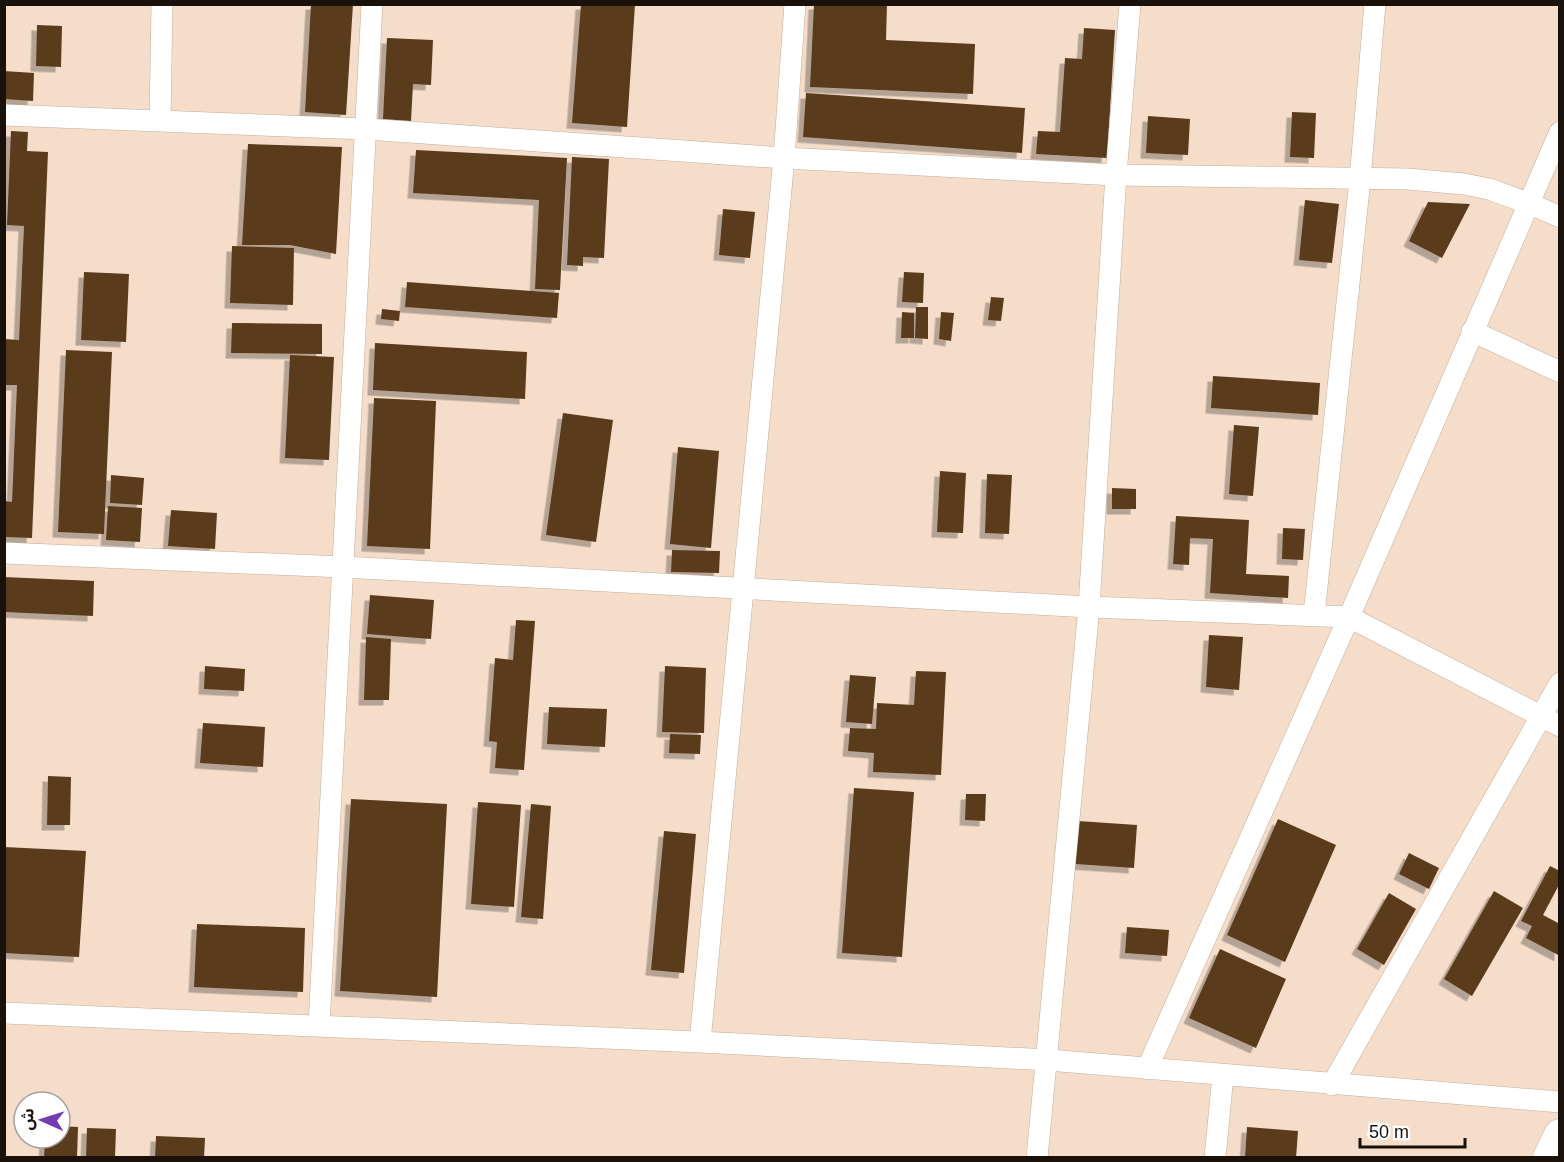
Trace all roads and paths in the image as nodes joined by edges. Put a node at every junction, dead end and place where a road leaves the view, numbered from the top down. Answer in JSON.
{"nodes":[{"id":1,"x":162,"y":4,"type":"edge"},
{"id":2,"x":372,"y":4,"type":"edge"},
{"id":3,"x":795,"y":4,"type":"edge"},
{"id":4,"x":1130,"y":4,"type":"edge"},
{"id":5,"x":1375,"y":4,"type":"edge"},
{"id":6,"x":4,"y":115,"type":"edge"},
{"id":7,"x":160,"y":121,"type":"junction"},
{"id":8,"x":366,"y":129,"type":"junction"},
{"id":9,"x":1560,"y":132,"type":"edge"},
{"id":10,"x":784,"y":158,"type":"junction"},
{"id":11,"x":1116,"y":176,"type":"junction"},
{"id":12,"x":1360,"y":179,"type":"junction"},
{"id":13,"x":1528,"y":203,"type":"junction"},
{"id":14,"x":1560,"y":217,"type":"edge"},
{"id":15,"x":1472,"y":331,"type":"junction"},
{"id":16,"x":1560,"y":372,"type":"edge"},
{"id":17,"x":4,"y":553,"type":"edge"},
{"id":18,"x":343,"y":567,"type":"junction"},
{"id":19,"x":744,"y":590,"type":"junction"},
{"id":20,"x":1089,"y":607,"type":"junction"},
{"id":21,"x":1314,"y":615,"type":"junction"},
{"id":22,"x":1349,"y":617,"type":"junction"},
{"id":23,"x":1560,"y":683,"type":"edge"},
{"id":24,"x":1540,"y":716,"type":"junction"},
{"id":25,"x":1560,"y":726,"type":"edge"},
{"id":26,"x":4,"y":1013,"type":"edge"},
{"id":27,"x":319,"y":1026,"type":"junction"},
{"id":28,"x":700,"y":1042,"type":"junction"},
{"id":29,"x":1048,"y":1060,"type":"junction"},
{"id":30,"x":1147,"y":1069,"type":"junction"},
{"id":31,"x":1223,"y":1075,"type":"junction"},
{"id":32,"x":1332,"y":1085,"type":"junction"},
{"id":33,"x":1560,"y":1102,"type":"edge"},
{"id":34,"x":1560,"y":1135,"type":"edge"},
{"id":35,"x":1037,"y":1158,"type":"edge"},
{"id":36,"x":1215,"y":1158,"type":"edge"},
{"id":37,"x":1549,"y":1158,"type":"edge"}],
"edges":[{"from":1,"to":7,"type":"street"},
{"from":2,"to":8,"type":"street"},
{"from":3,"to":10,"type":"street"},
{"from":4,"to":11,"type":"street"},
{"from":5,"to":12,"type":"street"},
{"from":6,"to":7,"type":"street"},
{"from":7,"to":8,"type":"street"},
{"from":8,"to":10,"type":"street"},
{"from":8,"to":18,"type":"street"},
{"from":9,"to":13,"type":"street"},
{"from":10,"to":11,"type":"street"},
{"from":10,"to":19,"type":"street"},
{"from":11,"to":12,"type":"street"},
{"from":11,"to":20,"type":"street"},
{"from":12,"to":13,"type":"street"},
{"from":12,"to":21,"type":"street"},
{"from":13,"to":14,"type":"street"},
{"from":13,"to":15,"type":"street"},
{"from":15,"to":16,"type":"street"},
{"from":15,"to":22,"type":"street"},
{"from":17,"to":18,"type":"street"},
{"from":18,"to":19,"type":"street"},
{"from":18,"to":27,"type":"street"},
{"from":19,"to":20,"type":"street"},
{"from":19,"to":28,"type":"street"},
{"from":20,"to":21,"type":"street"},
{"from":20,"to":29,"type":"street"},
{"from":21,"to":22,"type":"street"},
{"from":22,"to":24,"type":"street"},
{"from":22,"to":30,"type":"street"},
{"from":23,"to":24,"type":"street"},
{"from":24,"to":25,"type":"street"},
{"from":24,"to":32,"type":"street"},
{"from":26,"to":27,"type":"street"},
{"from":27,"to":28,"type":"street"},
{"from":28,"to":29,"type":"street"},
{"from":29,"to":30,"type":"street"},
{"from":29,"to":35,"type":"street"},
{"from":30,"to":31,"type":"street"},
{"from":31,"to":32,"type":"street"},
{"from":31,"to":36,"type":"street"},
{"from":32,"to":33,"type":"street"},
{"from":34,"to":37,"type":"highway"}]}
